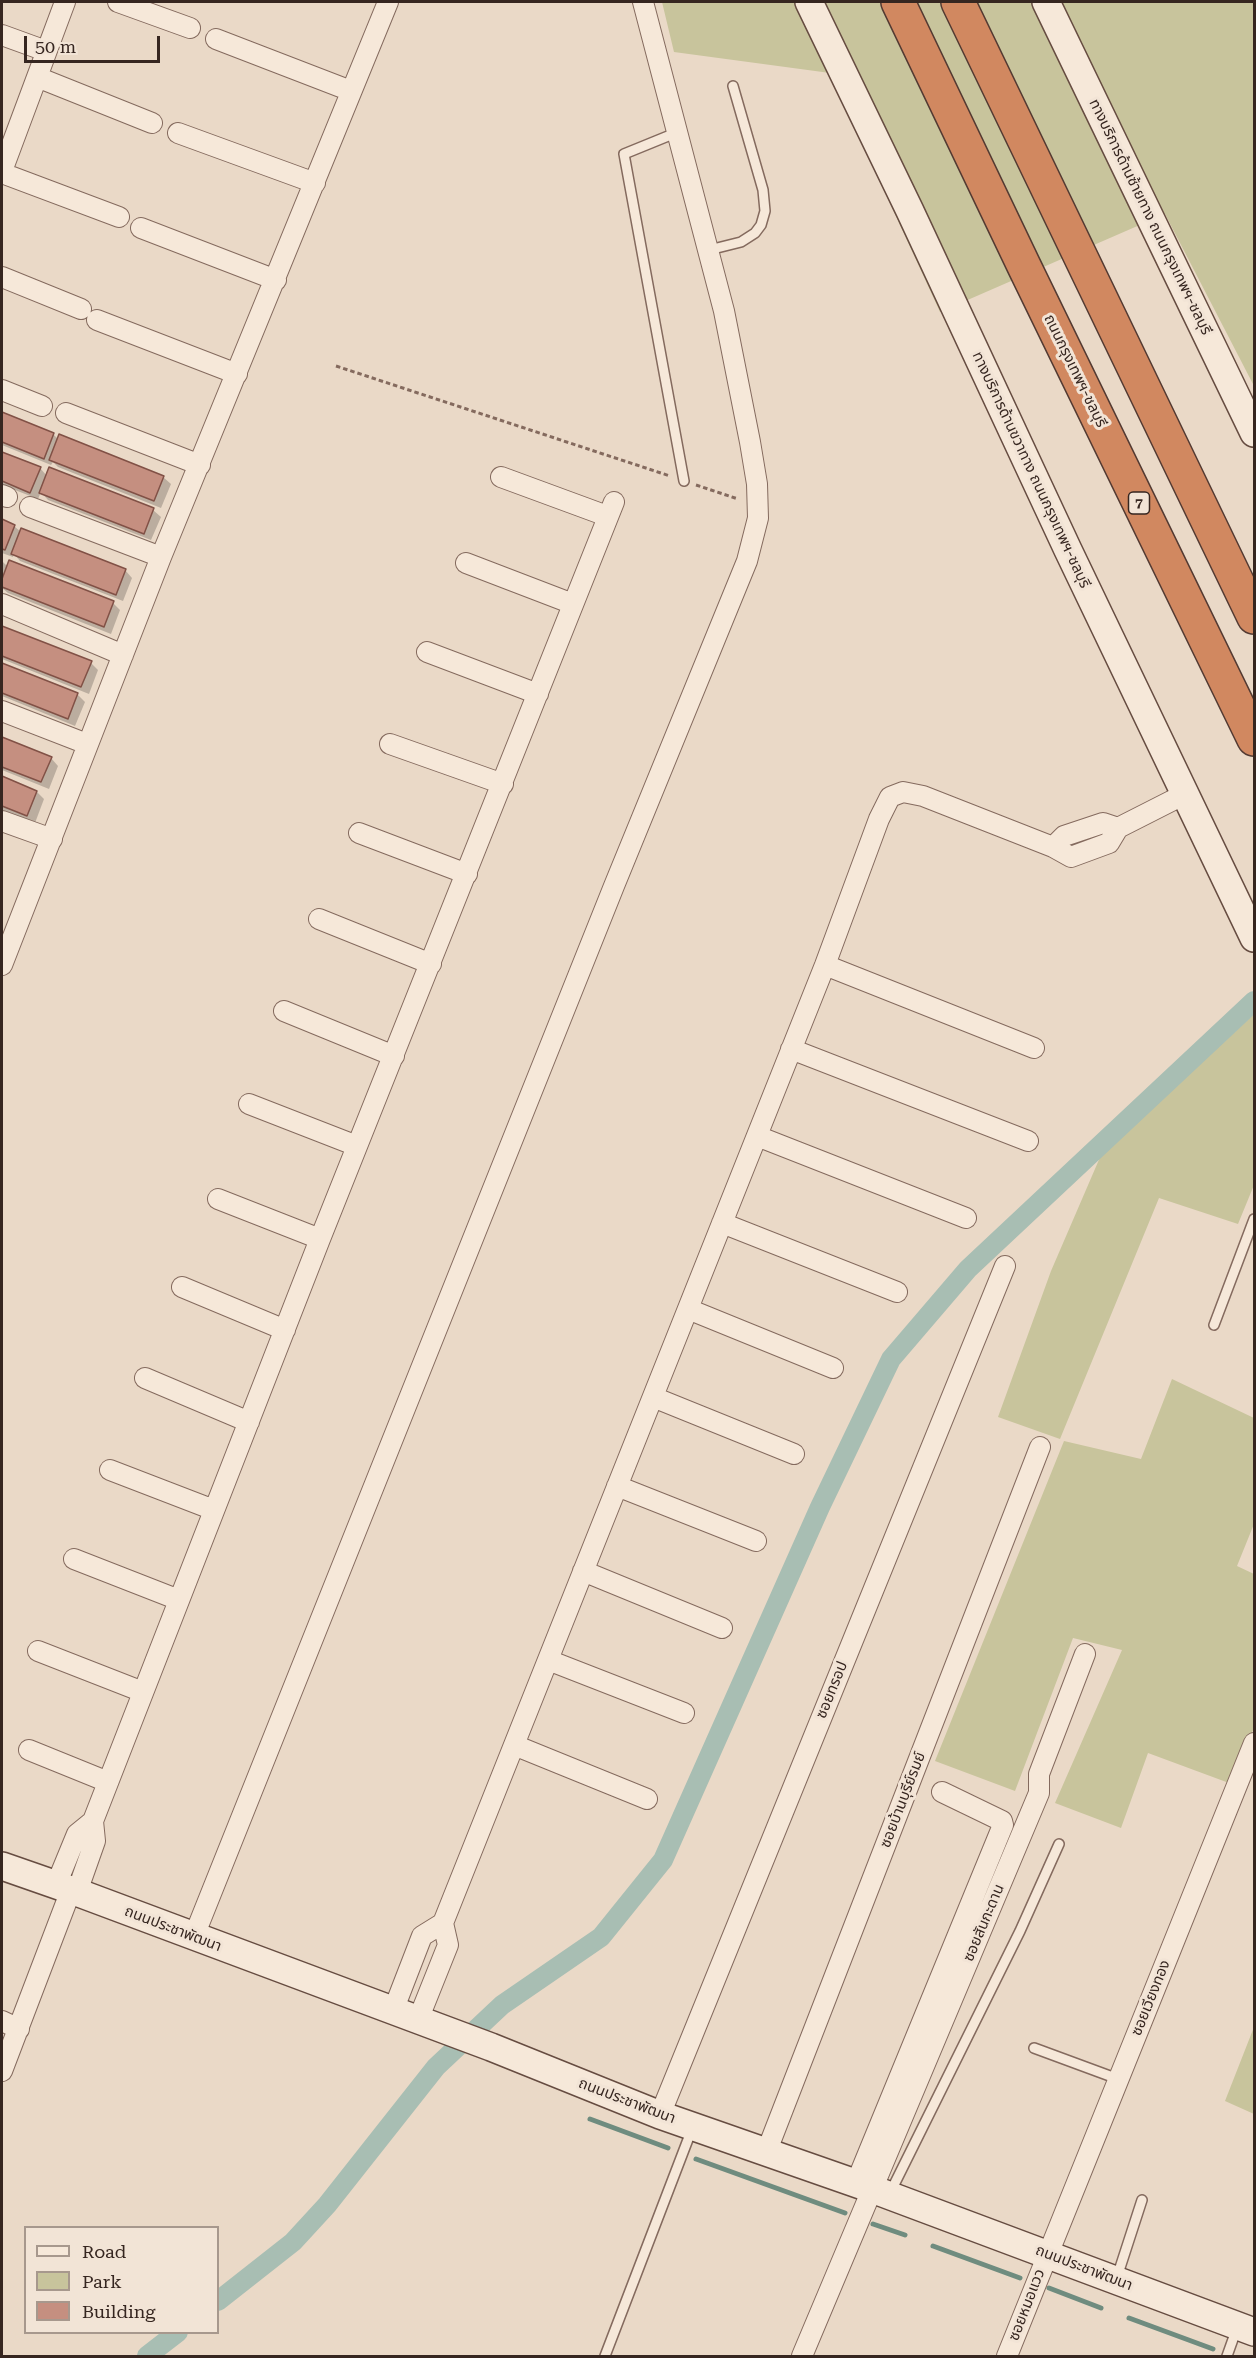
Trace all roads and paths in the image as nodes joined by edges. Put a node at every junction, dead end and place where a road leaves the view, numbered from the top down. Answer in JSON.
{"nodes":[{"id":1,"x":65,"y":2,"type":"edge"},
{"id":2,"x":118,"y":2,"type":"edge"},
{"id":3,"x":388,"y":2,"type":"edge"},
{"id":4,"x":643,"y":2,"type":"edge"},
{"id":5,"x":809,"y":2,"type":"edge"},
{"id":6,"x":898,"y":2,"type":"edge"},
{"id":7,"x":958,"y":2,"type":"edge"},
{"id":8,"x":1046,"y":2,"type":"edge"},
{"id":9,"x":190,"y":28,"type":"dead end"},
{"id":10,"x":2,"y":35,"type":"edge"},
{"id":11,"x":216,"y":39,"type":"dead end"},
{"id":12,"x":46,"y":51,"type":"junction"},
{"id":13,"x":37,"y":77,"type":"junction"},
{"id":14,"x":733,"y":86,"type":"dead end"},
{"id":15,"x":351,"y":91,"type":"junction"},
{"id":16,"x":152,"y":123,"type":"dead end"},
{"id":17,"x":9,"y":129,"type":"edge"},
{"id":18,"x":678,"y":132,"type":"junction"},
{"id":19,"x":178,"y":133,"type":"dead end"},
{"id":20,"x":2,"y":172,"type":"edge"},
{"id":21,"x":315,"y":183,"type":"junction"},
{"id":22,"x":119,"y":217,"type":"dead end"},
{"id":23,"x":141,"y":228,"type":"dead end"},
{"id":24,"x":709,"y":250,"type":"junction"},
{"id":25,"x":2,"y":278,"type":"edge"},
{"id":26,"x":276,"y":280,"type":"junction"},
{"id":27,"x":81,"y":309,"type":"dead end"},
{"id":28,"x":97,"y":320,"type":"dead end"},
{"id":29,"x":336,"y":366,"type":"dead end"},
{"id":30,"x":237,"y":374,"type":"junction"},
{"id":31,"x":2,"y":390,"type":"edge"},
{"id":32,"x":42,"y":406,"type":"dead end"},
{"id":33,"x":66,"y":413,"type":"dead end"},
{"id":34,"x":1254,"y":433,"type":"edge"},
{"id":35,"x":200,"y":465,"type":"junction"},
{"id":36,"x":501,"y":477,"type":"dead end"},
{"id":37,"x":684,"y":481,"type":"junction"},
{"id":38,"x":757,"y":505,"type":"junction"},
{"id":39,"x":30,"y":507,"type":"dead end"},
{"id":40,"x":161,"y":557,"type":"junction"},
{"id":41,"x":466,"y":562,"type":"dead end"},
{"id":42,"x":2,"y":604,"type":"edge"},
{"id":43,"x":573,"y":604,"type":"junction"},
{"id":44,"x":1254,"y":617,"type":"edge"},
{"id":45,"x":427,"y":652,"type":"dead end"},
{"id":46,"x":123,"y":655,"type":"junction"},
{"id":47,"x":538,"y":694,"type":"junction"},
{"id":48,"x":2,"y":711,"type":"edge"},
{"id":49,"x":1254,"y":739,"type":"edge"},
{"id":50,"x":87,"y":744,"type":"junction"},
{"id":51,"x":390,"y":744,"type":"dead end"},
{"id":52,"x":503,"y":784,"type":"junction"},
{"id":53,"x":1185,"y":794,"type":"junction"},
{"id":54,"x":2,"y":821,"type":"edge"},
{"id":55,"x":359,"y":833,"type":"dead end"},
{"id":56,"x":52,"y":839,"type":"junction"},
{"id":57,"x":467,"y":874,"type":"junction"},
{"id":58,"x":319,"y":919,"type":"dead end"},
{"id":59,"x":8,"y":929,"type":"edge"},
{"id":60,"x":1254,"y":938,"type":"edge"},
{"id":61,"x":431,"y":964,"type":"junction"},
{"id":62,"x":2,"y":965,"type":"edge"},
{"id":63,"x":825,"y":965,"type":"junction"},
{"id":64,"x":284,"y":1011,"type":"dead end"},
{"id":65,"x":1034,"y":1048,"type":"dead end"},
{"id":66,"x":791,"y":1049,"type":"junction"},
{"id":67,"x":394,"y":1056,"type":"junction"},
{"id":68,"x":249,"y":1104,"type":"dead end"},
{"id":69,"x":757,"y":1136,"type":"junction"},
{"id":70,"x":1028,"y":1141,"type":"dead end"},
{"id":71,"x":357,"y":1146,"type":"junction"},
{"id":72,"x":218,"y":1199,"type":"dead end"},
{"id":73,"x":966,"y":1218,"type":"dead end"},
{"id":74,"x":1254,"y":1219,"type":"edge"},
{"id":75,"x":722,"y":1223,"type":"junction"},
{"id":76,"x":320,"y":1239,"type":"junction"},
{"id":77,"x":1005,"y":1266,"type":"dead end"},
{"id":78,"x":182,"y":1287,"type":"dead end"},
{"id":79,"x":897,"y":1292,"type":"dead end"},
{"id":80,"x":688,"y":1309,"type":"junction"},
{"id":81,"x":1214,"y":1325,"type":"dead end"},
{"id":82,"x":285,"y":1330,"type":"junction"},
{"id":83,"x":833,"y":1368,"type":"dead end"},
{"id":84,"x":145,"y":1378,"type":"dead end"},
{"id":85,"x":652,"y":1397,"type":"junction"},
{"id":86,"x":249,"y":1422,"type":"junction"},
{"id":87,"x":1040,"y":1447,"type":"dead end"},
{"id":88,"x":794,"y":1454,"type":"dead end"},
{"id":89,"x":110,"y":1470,"type":"dead end"},
{"id":90,"x":617,"y":1486,"type":"junction"},
{"id":91,"x":214,"y":1510,"type":"junction"},
{"id":92,"x":756,"y":1541,"type":"dead end"},
{"id":93,"x":74,"y":1559,"type":"dead end"},
{"id":94,"x":583,"y":1571,"type":"junction"},
{"id":95,"x":179,"y":1600,"type":"junction"},
{"id":96,"x":722,"y":1628,"type":"dead end"},
{"id":97,"x":38,"y":1651,"type":"dead end"},
{"id":98,"x":1084,"y":1654,"type":"dead end"},
{"id":99,"x":548,"y":1660,"type":"junction"},
{"id":100,"x":143,"y":1692,"type":"junction"},
{"id":101,"x":684,"y":1713,"type":"dead end"},
{"id":102,"x":1254,"y":1743,"type":"edge"},
{"id":103,"x":514,"y":1745,"type":"junction"},
{"id":104,"x":29,"y":1750,"type":"dead end"},
{"id":105,"x":108,"y":1782,"type":"junction"},
{"id":106,"x":942,"y":1792,"type":"dead end"},
{"id":107,"x":647,"y":1799,"type":"dead end"},
{"id":108,"x":1059,"y":1844,"type":"dead end"},
{"id":109,"x":2,"y":1866,"type":"edge"},
{"id":110,"x":68,"y":1889,"type":"junction"},
{"id":111,"x":443,"y":1923,"type":"junction"},
{"id":112,"x":194,"y":1936,"type":"junction"},
{"id":113,"x":405,"y":2016,"type":"junction"},
{"id":114,"x":10,"y":2025,"type":"edge"},
{"id":115,"x":1034,"y":2048,"type":"dead end"},
{"id":116,"x":2,"y":2071,"type":"edge"},
{"id":117,"x":1118,"y":2079,"type":"junction"},
{"id":118,"x":660,"y":2115,"type":"junction"},
{"id":119,"x":693,"y":2127,"type":"junction"},
{"id":120,"x":766,"y":2153,"type":"junction"},
{"id":121,"x":872,"y":2189,"type":"junction"},
{"id":122,"x":1142,"y":2200,"type":"dead end"},
{"id":123,"x":1047,"y":2253,"type":"junction"},
{"id":124,"x":1116,"y":2280,"type":"junction"},
{"id":125,"x":1246,"y":2329,"type":"edge"},
{"id":126,"x":604,"y":2356,"type":"edge"},
{"id":127,"x":802,"y":2356,"type":"edge"},
{"id":128,"x":1007,"y":2356,"type":"edge"},
{"id":129,"x":1227,"y":2356,"type":"edge"}],
"edges":[{"from":1,"to":12,"type":"street"},
{"from":2,"to":9,"type":"street"},
{"from":3,"to":15,"type":"street"},
{"from":4,"to":18,"type":"street"},
{"from":5,"to":53,"type":"main road","name":"ทางบริการด้านขวาทาง ถนนกรุงเทพฯ-ชลบุรี"},
{"from":6,"to":49,"type":"highway","name":"ถนนกรุงเทพฯ-ชลบุรี","number":"7"},
{"from":7,"to":44,"type":"highway"},
{"from":8,"to":34,"type":"main road","name":"ทางบริการด้านซ้ายทาง ถนนกรุงเทพฯ-ชลบุรี"},
{"from":10,"to":12,"type":"street"},
{"from":11,"to":15,"type":"street"},
{"from":12,"to":13,"type":"street"},
{"from":13,"to":16,"type":"street"},
{"from":13,"to":17,"type":"street"},
{"from":14,"to":24,"type":"lane"},
{"from":15,"to":21,"type":"street"},
{"from":17,"to":20,"type":"street"},
{"from":18,"to":24,"type":"street"},
{"from":18,"to":37,"type":"lane"},
{"from":19,"to":21,"type":"street"},
{"from":20,"to":22,"type":"street"},
{"from":21,"to":26,"type":"street"},
{"from":23,"to":26,"type":"street"},
{"from":24,"to":38,"type":"street"},
{"from":25,"to":27,"type":"street"},
{"from":26,"to":30,"type":"street"},
{"from":28,"to":30,"type":"street"},
{"from":29,"to":37,"type":"path"},
{"from":30,"to":35,"type":"street"},
{"from":31,"to":32,"type":"street"},
{"from":33,"to":35,"type":"street"},
{"from":35,"to":40,"type":"street"},
{"from":36,"to":43,"type":"street"},
{"from":37,"to":38,"type":"path"},
{"from":38,"to":112,"type":"street"},
{"from":39,"to":40,"type":"street"},
{"from":40,"to":46,"type":"street"},
{"from":41,"to":43,"type":"street"},
{"from":42,"to":46,"type":"street"},
{"from":43,"to":47,"type":"street"},
{"from":45,"to":47,"type":"street"},
{"from":46,"to":50,"type":"street"},
{"from":47,"to":52,"type":"street"},
{"from":48,"to":50,"type":"street"},
{"from":50,"to":56,"type":"street"},
{"from":51,"to":52,"type":"street"},
{"from":52,"to":57,"type":"street"},
{"from":53,"to":60,"type":"main road","name":"ทางบริการด้านขวาทาง ถนนกรุงเทพฯ-ชลบุรี"},
{"from":53,"to":63,"type":"street"},
{"from":54,"to":56,"type":"street"},
{"from":55,"to":57,"type":"street"},
{"from":56,"to":59,"type":"street"},
{"from":57,"to":61,"type":"street"},
{"from":58,"to":61,"type":"street"},
{"from":59,"to":62,"type":"street"},
{"from":61,"to":67,"type":"street"},
{"from":63,"to":65,"type":"street"},
{"from":63,"to":66,"type":"street"},
{"from":64,"to":67,"type":"street"},
{"from":66,"to":69,"type":"street"},
{"from":66,"to":70,"type":"street"},
{"from":67,"to":71,"type":"street"},
{"from":68,"to":71,"type":"street"},
{"from":69,"to":73,"type":"street"},
{"from":69,"to":75,"type":"street"},
{"from":71,"to":76,"type":"street"},
{"from":72,"to":76,"type":"street"},
{"from":74,"to":81,"type":"lane"},
{"from":75,"to":79,"type":"street"},
{"from":75,"to":80,"type":"street"},
{"from":76,"to":82,"type":"street"},
{"from":77,"to":118,"type":"street","name":"ซอยทรอป"},
{"from":78,"to":82,"type":"street"},
{"from":80,"to":83,"type":"street"},
{"from":80,"to":85,"type":"street"},
{"from":82,"to":86,"type":"street"},
{"from":84,"to":86,"type":"street"},
{"from":85,"to":88,"type":"street"},
{"from":85,"to":90,"type":"street"},
{"from":86,"to":91,"type":"street"},
{"from":87,"to":120,"type":"street","name":"ซอยบ้านบุรีย์รมย์"},
{"from":89,"to":91,"type":"street"},
{"from":90,"to":92,"type":"street"},
{"from":90,"to":94,"type":"street"},
{"from":91,"to":95,"type":"street"},
{"from":93,"to":95,"type":"street"},
{"from":94,"to":96,"type":"street"},
{"from":94,"to":99,"type":"street"},
{"from":95,"to":100,"type":"street"},
{"from":97,"to":100,"type":"street"},
{"from":98,"to":121,"type":"street","name":"ซอยสันกะดาน"},
{"from":99,"to":101,"type":"street"},
{"from":99,"to":103,"type":"street"},
{"from":100,"to":105,"type":"street"},
{"from":102,"to":117,"type":"street","name":"ซอยเวียงทอง"},
{"from":103,"to":107,"type":"street"},
{"from":103,"to":111,"type":"street"},
{"from":104,"to":105,"type":"street"},
{"from":105,"to":110,"type":"street"},
{"from":106,"to":121,"type":"street"},
{"from":108,"to":121,"type":"lane"},
{"from":109,"to":110,"type":"main road","name":"ถนนประชาพัฒนา"},
{"from":110,"to":112,"type":"main road","name":"ถนนประชาพัฒนา"},
{"from":110,"to":114,"type":"street"},
{"from":111,"to":113,"type":"street"},
{"from":111,"to":113,"type":"street"},
{"from":112,"to":113,"type":"main road","name":"ถนนประชาพัฒนา"},
{"from":113,"to":118,"type":"main road","name":"ถนนประชาพัฒนา"},
{"from":114,"to":116,"type":"street"},
{"from":115,"to":117,"type":"lane"},
{"from":117,"to":123,"type":"street","name":"ซอยเวียงทอง"},
{"from":118,"to":119,"type":"main road","name":"ถนนประชาพัฒนา"},
{"from":119,"to":120,"type":"main road","name":"ถนนประชาพัฒนา"},
{"from":119,"to":126,"type":"lane"},
{"from":120,"to":121,"type":"main road","name":"ถนนประชาพัฒนา"},
{"from":121,"to":123,"type":"main road","name":"ถนนประชาพัฒนา"},
{"from":121,"to":127,"type":"street"},
{"from":122,"to":124,"type":"lane"},
{"from":123,"to":124,"type":"main road","name":"ถนนประชาพัฒนา"},
{"from":123,"to":128,"type":"street","name":"ซอยหมอแวว"},
{"from":124,"to":125,"type":"main road","name":"ถนนประชาพัฒนา"},
{"from":125,"to":129,"type":"lane"}]}
